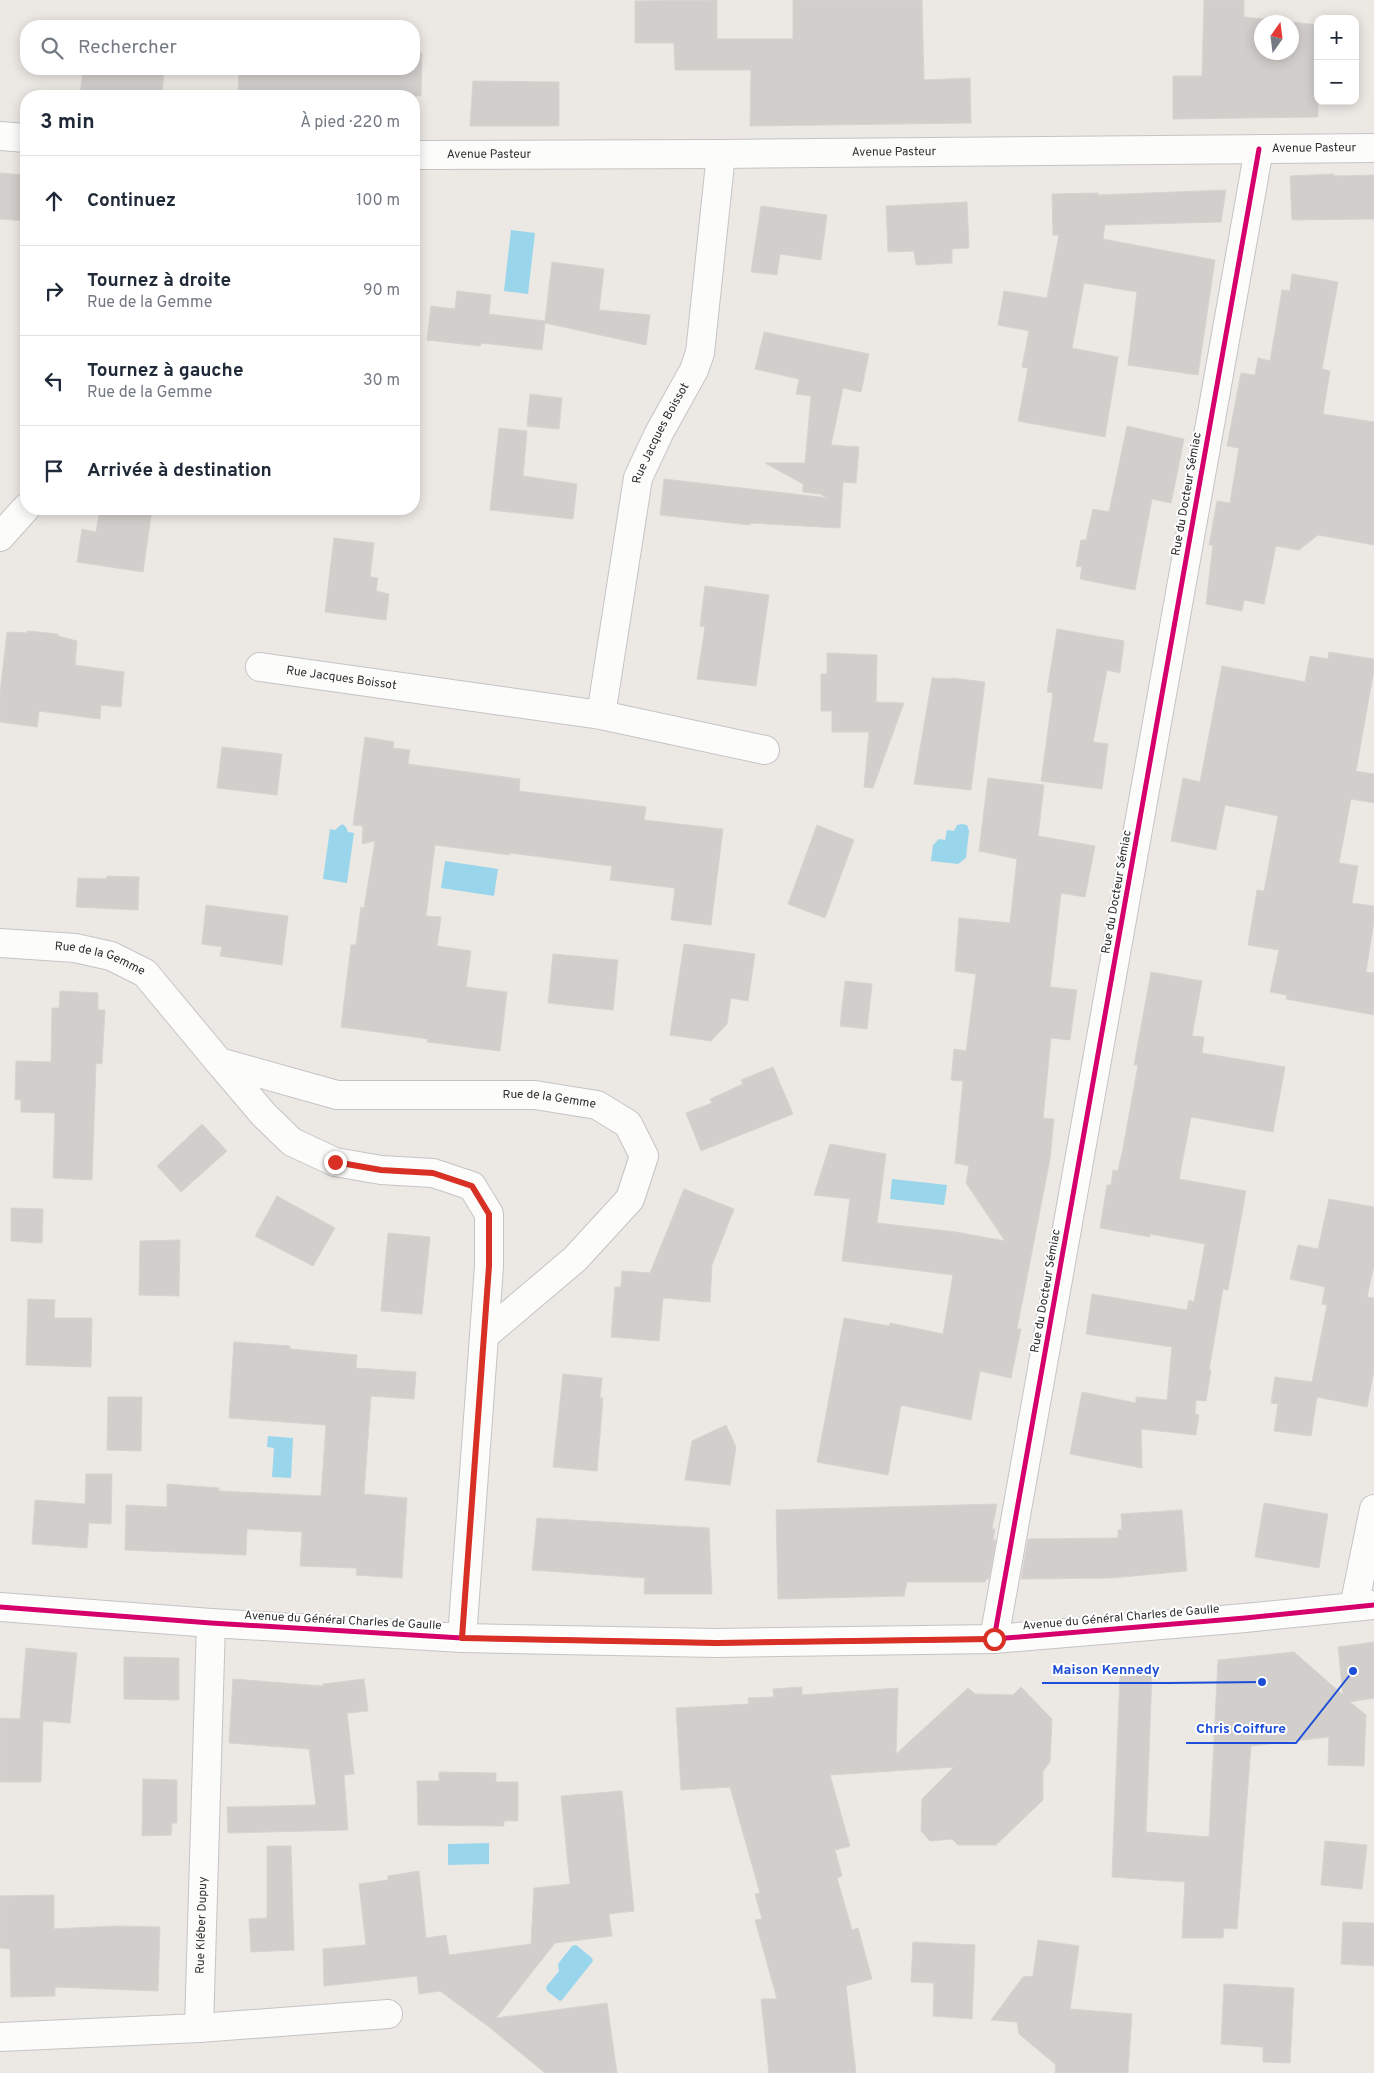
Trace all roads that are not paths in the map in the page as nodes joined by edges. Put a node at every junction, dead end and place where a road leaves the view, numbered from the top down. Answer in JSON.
{"nodes":[{"id":1,"x":0,"y":136,"type":"edge"},
{"id":2,"x":20,"y":138,"type":"edge"},
{"id":3,"x":1374,"y":148,"type":"edge"},
{"id":4,"x":1259,"y":149,"type":"junction"},
{"id":5,"x":721,"y":154,"type":"junction"},
{"id":6,"x":420,"y":155,"type":"edge"},
{"id":7,"x":20,"y":515,"type":"edge"},
{"id":8,"x":0,"y":537,"type":"edge"},
{"id":9,"x":260,"y":667,"type":"dead end"},
{"id":10,"x":601,"y":715,"type":"junction"},
{"id":11,"x":765,"y":750,"type":"dead end"},
{"id":12,"x":0,"y":943,"type":"edge"},
{"id":13,"x":219,"y":1062,"type":"junction"},
{"id":14,"x":484,"y":1336,"type":"junction"},
{"id":15,"x":1374,"y":1509,"type":"edge"},
{"id":16,"x":1364,"y":1606,"type":"edge"},
{"id":17,"x":0,"y":1607,"type":"edge"},
{"id":18,"x":211,"y":1623,"type":"junction"},
{"id":19,"x":462,"y":1638,"type":"junction"},
{"id":20,"x":994,"y":1639,"type":"junction"},
{"id":21,"x":388,"y":2014,"type":"dead end"},
{"id":22,"x":199,"y":2028,"type":"junction"},
{"id":23,"x":0,"y":2037,"type":"edge"}],
"edges":[{"from":1,"to":2,"type":"street"},
{"from":3,"to":4,"type":"street","name":"Avenue Pasteur"},
{"from":4,"to":5,"type":"street","name":"Avenue Pasteur"},
{"from":4,"to":20,"type":"street","name":"Rue du Docteur Sémiac"},
{"from":5,"to":6,"type":"street","name":"Avenue Pasteur"},
{"from":5,"to":10,"type":"street","name":"Rue Jacques Boissot"},
{"from":7,"to":8,"type":"street"},
{"from":9,"to":10,"type":"street","name":"Rue Jacques Boissot"},
{"from":10,"to":11,"type":"street","name":"Rue Jacques Boissot"},
{"from":12,"to":13,"type":"street","name":"Rue de la Gemme"},
{"from":13,"to":14,"type":"street","name":"Rue de la Gemme"},
{"from":13,"to":14,"type":"street","name":"Rue de la Gemme"},
{"from":14,"to":19,"type":"street","name":"Rue de la Gemme"},
{"from":15,"to":16,"type":"street"},
{"from":16,"to":20,"type":"street","name":"Avenue du Général Charles de Gaulle"},
{"from":17,"to":18,"type":"street","name":"Avenue du Général Charles de Gaulle"},
{"from":18,"to":19,"type":"street","name":"Avenue du Général Charles de Gaulle"},
{"from":18,"to":22,"type":"street","name":"Rue Kléber Dupuy"},
{"from":19,"to":20,"type":"street","name":"Avenue du Général Charles de Gaulle"},
{"from":21,"to":22,"type":"street"},
{"from":22,"to":23,"type":"street"}]}
